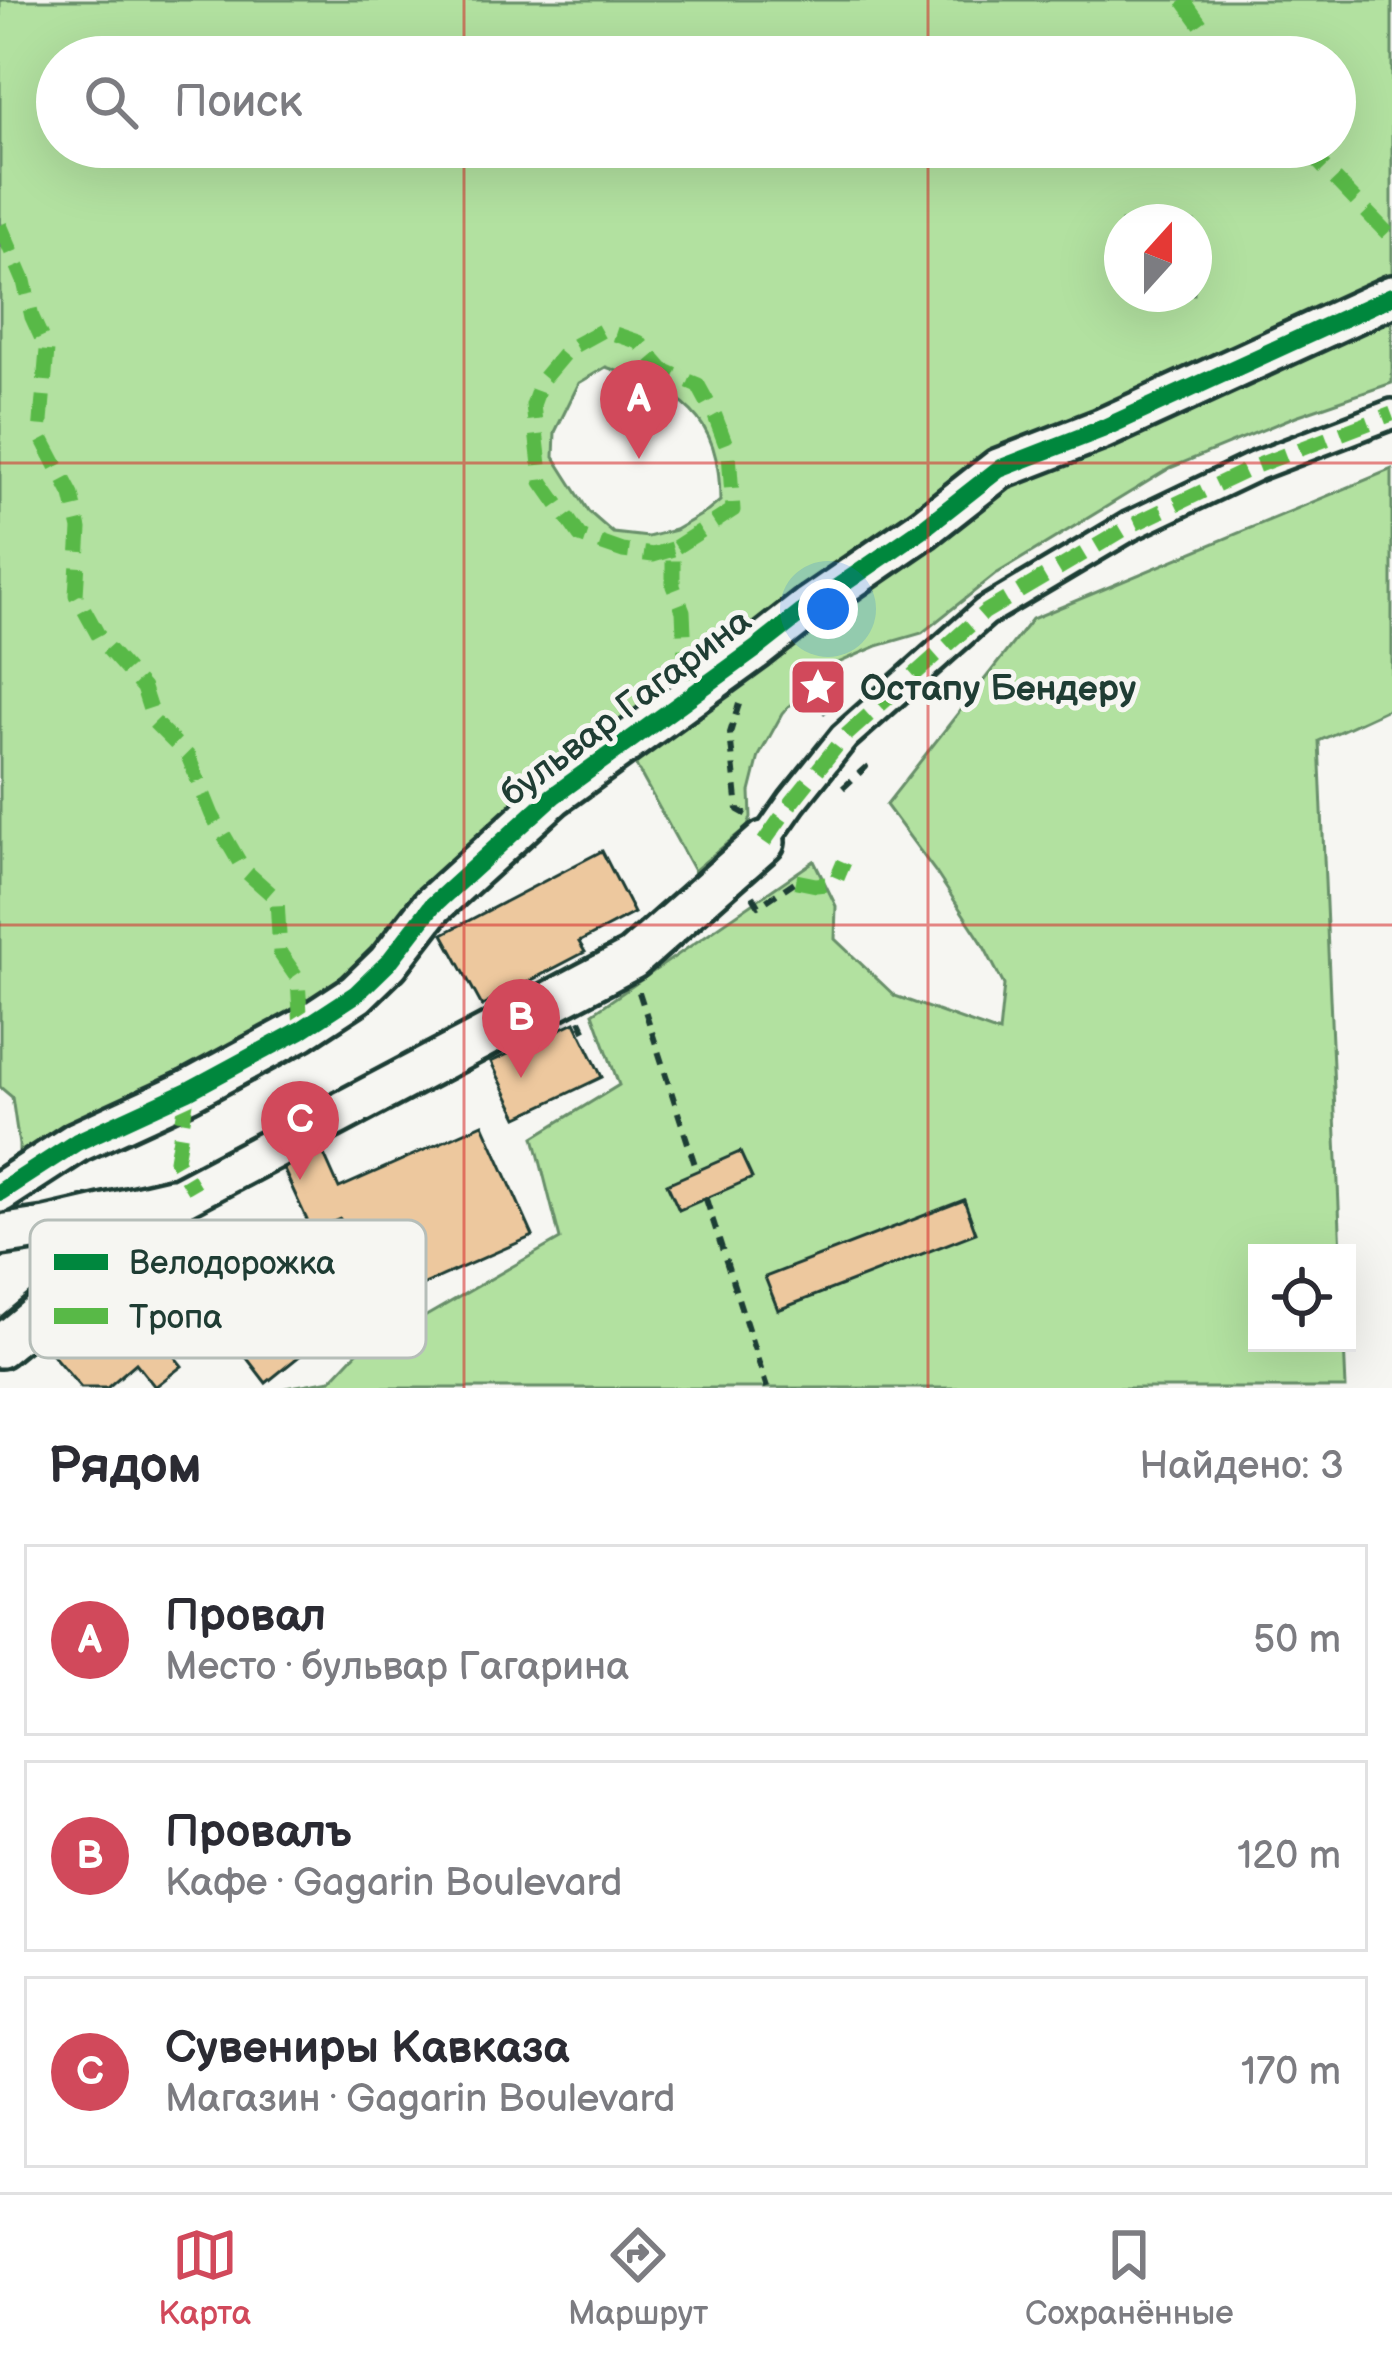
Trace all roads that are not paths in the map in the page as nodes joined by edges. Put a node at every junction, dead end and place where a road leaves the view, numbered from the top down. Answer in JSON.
{"nodes":[{"id":1,"x":1392,"y":296,"type":"edge"},
{"id":2,"x":1392,"y":414,"type":"edge"},
{"id":3,"x":757,"y":830,"type":"joint"},
{"id":4,"x":0,"y":1192,"type":"edge"},
{"id":5,"x":182,"y":1196,"type":"junction"},
{"id":6,"x":80,"y":1220,"type":"edge"},
{"id":7,"x":153,"y":1220,"type":"edge"},
{"id":8,"x":30,"y":1230,"type":"edge"},
{"id":9,"x":0,"y":1235,"type":"edge"},
{"id":10,"x":30,"y":1322,"type":"edge"},
{"id":11,"x":0,"y":1347,"type":"edge"}],
"edges":[{"from":1,"to":4,"type":"street","name":"бульвар Гагарина"},
{"from":2,"to":3,"type":"street"},
{"from":3,"to":5,"type":"street"},
{"from":5,"to":6,"type":"street"},
{"from":5,"to":7,"type":"street"},
{"from":8,"to":9,"type":"street"},
{"from":10,"to":11,"type":"street"}]}
